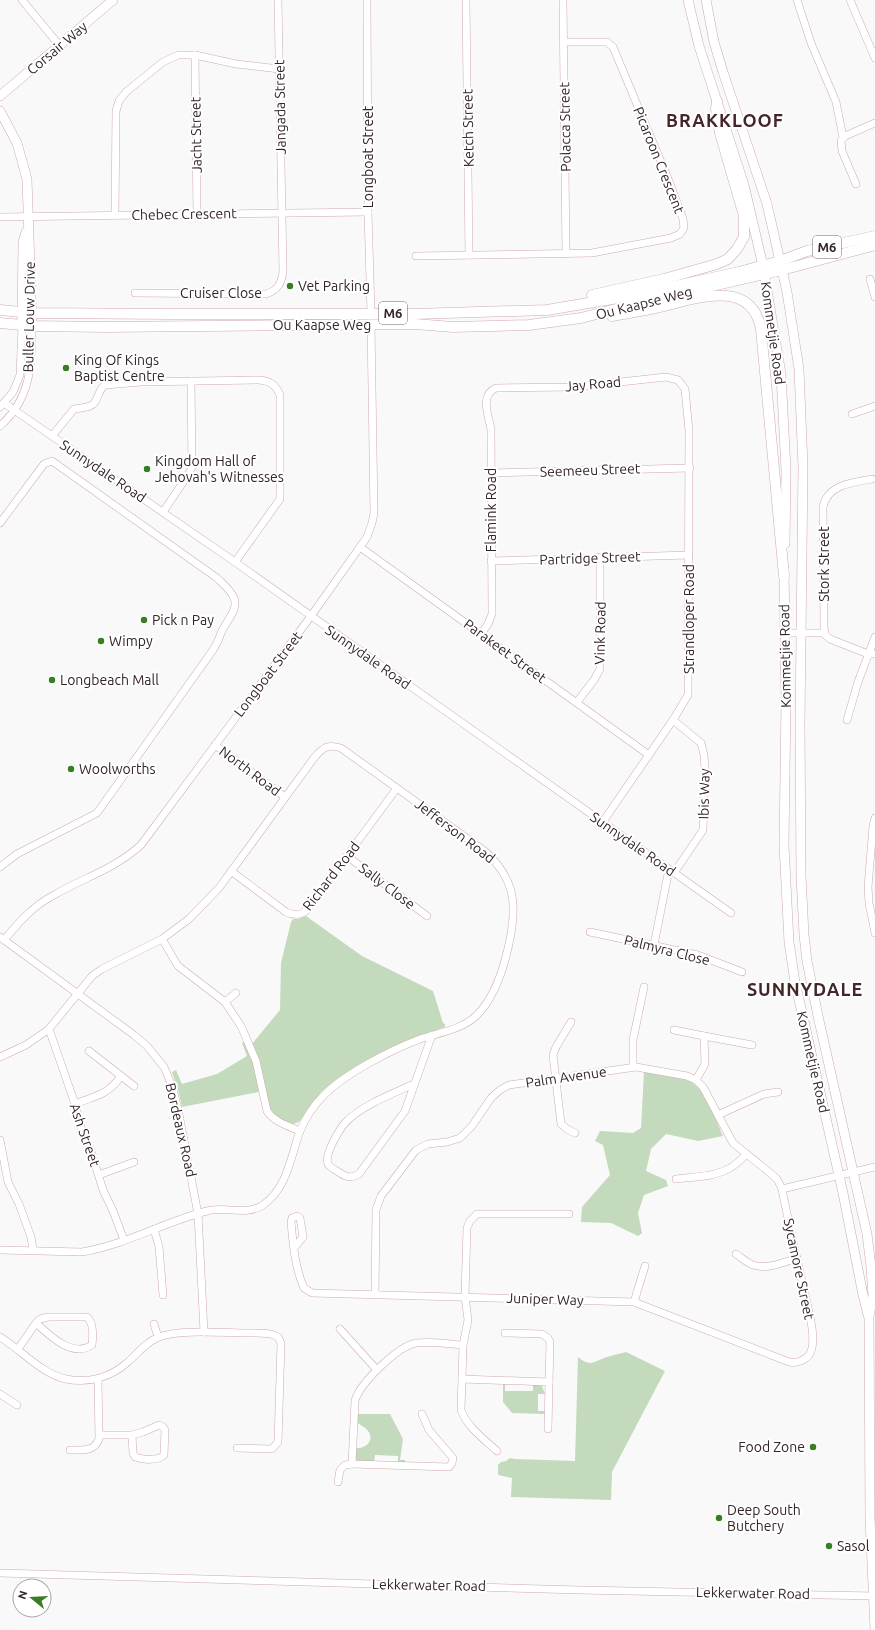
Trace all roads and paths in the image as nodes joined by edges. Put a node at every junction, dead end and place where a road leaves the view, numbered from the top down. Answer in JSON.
{"nodes":[{"id":1,"x":22,"y":0,"type":"edge"},
{"id":2,"x":113,"y":0,"type":"edge"},
{"id":3,"x":278,"y":0,"type":"edge"},
{"id":4,"x":367,"y":0,"type":"edge"},
{"id":5,"x":466,"y":0,"type":"edge"},
{"id":6,"x":563,"y":0,"type":"edge"},
{"id":7,"x":688,"y":0,"type":"edge"},
{"id":8,"x":706,"y":0,"type":"edge"},
{"id":9,"x":797,"y":0,"type":"edge"},
{"id":10,"x":850,"y":0,"type":"edge"},
{"id":11,"x":564,"y":42,"type":"junction"},
{"id":12,"x":60,"y":46,"type":"junction"},
{"id":13,"x":195,"y":55,"type":"junction"},
{"id":14,"x":875,"y":58,"type":"edge"},
{"id":15,"x":279,"y":69,"type":"junction"},
{"id":16,"x":0,"y":96,"type":"edge"},
{"id":17,"x":717,"y":101,"type":"junction"},
{"id":18,"x":0,"y":111,"type":"edge"},
{"id":19,"x":875,"y":123,"type":"edge"},
{"id":20,"x":843,"y":137,"type":"junction"},
{"id":21,"x":856,"y":184,"type":"dead end"},
{"id":22,"x":368,"y":212,"type":"junction"},
{"id":23,"x":281,"y":213,"type":"junction"},
{"id":24,"x":197,"y":214,"type":"junction"},
{"id":25,"x":115,"y":215,"type":"junction"},
{"id":26,"x":0,"y":217,"type":"edge"},
{"id":27,"x":28,"y":219,"type":"junction"},
{"id":28,"x":875,"y":236,"type":"edge"},
{"id":29,"x":875,"y":245,"type":"edge"},
{"id":30,"x":566,"y":254,"type":"junction"},
{"id":31,"x":469,"y":255,"type":"junction"},
{"id":32,"x":416,"y":256,"type":"dead end"},
{"id":33,"x":781,"y":265,"type":"junction"},
{"id":34,"x":764,"y":270,"type":"junction"},
{"id":35,"x":870,"y":279,"type":"dead end"},
{"id":36,"x":135,"y":293,"type":"dead end"},
{"id":37,"x":875,"y":297,"type":"edge"},
{"id":38,"x":562,"y":307,"type":"junction"},
{"id":39,"x":0,"y":310,"type":"edge"},
{"id":40,"x":27,"y":313,"type":"junction"},
{"id":41,"x":371,"y":313,"type":"junction"},
{"id":42,"x":581,"y":318,"type":"junction"},
{"id":43,"x":0,"y":323,"type":"edge"},
{"id":44,"x":371,"y":325,"type":"junction"},
{"id":45,"x":27,"y":326,"type":"junction"},
{"id":46,"x":191,"y":381,"type":"junction"},
{"id":47,"x":496,"y":388,"type":"joint"},
{"id":48,"x":685,"y":389,"type":"joint"},
{"id":49,"x":2,"y":405,"type":"edge"},
{"id":50,"x":875,"y":406,"type":"edge"},
{"id":51,"x":15,"y":411,"type":"junction"},
{"id":52,"x":852,"y":414,"type":"dead end"},
{"id":53,"x":0,"y":426,"type":"edge"},
{"id":54,"x":52,"y":436,"type":"junction"},
{"id":55,"x":690,"y":468,"type":"junction"},
{"id":56,"x":491,"y":473,"type":"junction"},
{"id":57,"x":872,"y":479,"type":"dead end"},
{"id":58,"x":12,"y":506,"type":"junction"},
{"id":59,"x":0,"y":511,"type":"edge"},
{"id":60,"x":163,"y":512,"type":"junction"},
{"id":61,"x":0,"y":523,"type":"edge"},
{"id":62,"x":360,"y":547,"type":"junction"},
{"id":63,"x":689,"y":555,"type":"junction"},
{"id":64,"x":600,"y":557,"type":"junction"},
{"id":65,"x":491,"y":561,"type":"junction"},
{"id":66,"x":235,"y":562,"type":"junction"},
{"id":67,"x":784,"y":576,"type":"junction"},
{"id":68,"x":311,"y":616,"type":"junction"},
{"id":69,"x":786,"y":633,"type":"junction"},
{"id":70,"x":800,"y":633,"type":"junction"},
{"id":71,"x":825,"y":633,"type":"junction"},
{"id":72,"x":481,"y":634,"type":"junction"},
{"id":73,"x":875,"y":637,"type":"edge"},
{"id":74,"x":872,"y":654,"type":"edge"},
{"id":75,"x":577,"y":702,"type":"junction"},
{"id":76,"x":673,"y":720,"type":"junction"},
{"id":77,"x":846,"y":720,"type":"dead end"},
{"id":78,"x":215,"y":746,"type":"junction"},
{"id":79,"x":649,"y":755,"type":"junction"},
{"id":80,"x":397,"y":788,"type":"junction"},
{"id":81,"x":285,"y":797,"type":"junction"},
{"id":82,"x":875,"y":818,"type":"edge"},
{"id":83,"x":602,"y":823,"type":"junction"},
{"id":84,"x":873,"y":852,"type":"edge"},
{"id":85,"x":347,"y":856,"type":"junction"},
{"id":86,"x":0,"y":867,"type":"edge"},
{"id":87,"x":231,"y":871,"type":"junction"},
{"id":88,"x":672,"y":871,"type":"junction"},
{"id":89,"x":731,"y":913,"type":"dead end"},
{"id":90,"x":427,"y":916,"type":"dead end"},
{"id":91,"x":590,"y":932,"type":"dead end"},
{"id":92,"x":875,"y":933,"type":"edge"},
{"id":93,"x":2,"y":938,"type":"edge"},
{"id":94,"x":162,"y":939,"type":"junction"},
{"id":95,"x":654,"y":945,"type":"junction"},
{"id":96,"x":742,"y":972,"type":"dead end"},
{"id":97,"x":644,"y":987,"type":"dead end"},
{"id":98,"x":236,"y":992,"type":"dead end"},
{"id":99,"x":78,"y":994,"type":"junction"},
{"id":100,"x":225,"y":1002,"type":"junction"},
{"id":101,"x":571,"y":1022,"type":"dead end"},
{"id":102,"x":49,"y":1029,"type":"junction"},
{"id":103,"x":674,"y":1030,"type":"dead end"},
{"id":104,"x":432,"y":1035,"type":"junction"},
{"id":105,"x":704,"y":1036,"type":"junction"},
{"id":106,"x":752,"y":1045,"type":"dead end"},
{"id":107,"x":89,"y":1051,"type":"dead end"},
{"id":108,"x":0,"y":1057,"type":"edge"},
{"id":109,"x":633,"y":1067,"type":"junction"},
{"id":110,"x":121,"y":1076,"type":"junction"},
{"id":111,"x":555,"y":1078,"type":"junction"},
{"id":112,"x":696,"y":1080,"type":"junction"},
{"id":113,"x":414,"y":1084,"type":"junction"},
{"id":114,"x":134,"y":1086,"type":"dead end"},
{"id":115,"x":778,"y":1092,"type":"dead end"},
{"id":116,"x":75,"y":1104,"type":"junction"},
{"id":117,"x":718,"y":1115,"type":"junction"},
{"id":118,"x":300,"y":1131,"type":"junction"},
{"id":119,"x":575,"y":1133,"type":"dead end"},
{"id":120,"x":0,"y":1140,"type":"edge"},
{"id":121,"x":746,"y":1155,"type":"junction"},
{"id":122,"x":134,"y":1162,"type":"dead end"},
{"id":123,"x":875,"y":1167,"type":"edge"},
{"id":124,"x":852,"y":1172,"type":"junction"},
{"id":125,"x":99,"y":1175,"type":"junction"},
{"id":126,"x":839,"y":1175,"type":"junction"},
{"id":127,"x":676,"y":1179,"type":"dead end"},
{"id":128,"x":782,"y":1189,"type":"junction"},
{"id":129,"x":198,"y":1214,"type":"junction"},
{"id":130,"x":569,"y":1214,"type":"dead end"},
{"id":131,"x":154,"y":1229,"type":"junction"},
{"id":132,"x":124,"y":1240,"type":"junction"},
{"id":133,"x":294,"y":1248,"type":"dead end"},
{"id":134,"x":0,"y":1250,"type":"edge"},
{"id":135,"x":33,"y":1250,"type":"junction"},
{"id":136,"x":736,"y":1254,"type":"dead end"},
{"id":137,"x":797,"y":1258,"type":"junction"},
{"id":138,"x":645,"y":1266,"type":"dead end"},
{"id":139,"x":375,"y":1294,"type":"junction"},
{"id":140,"x":163,"y":1295,"type":"dead end"},
{"id":141,"x":465,"y":1296,"type":"junction"},
{"id":142,"x":634,"y":1302,"type":"junction"},
{"id":143,"x":869,"y":1316,"type":"junction"},
{"id":144,"x":36,"y":1323,"type":"junction"},
{"id":145,"x":154,"y":1324,"type":"dead end"},
{"id":146,"x":340,"y":1329,"type":"dead end"},
{"id":147,"x":204,"y":1332,"type":"junction"},
{"id":148,"x":505,"y":1333,"type":"dead end"},
{"id":149,"x":0,"y":1337,"type":"edge"},
{"id":150,"x":158,"y":1337,"type":"junction"},
{"id":151,"x":462,"y":1345,"type":"junction"},
{"id":152,"x":18,"y":1349,"type":"junction"},
{"id":153,"x":812,"y":1350,"type":"joint"},
{"id":154,"x":377,"y":1370,"type":"junction"},
{"id":155,"x":462,"y":1378,"type":"junction"},
{"id":156,"x":98,"y":1379,"type":"junction"},
{"id":157,"x":549,"y":1382,"type":"junction"},
{"id":158,"x":0,"y":1394,"type":"edge"},
{"id":159,"x":17,"y":1405,"type":"dead end"},
{"id":160,"x":422,"y":1414,"type":"dead end"},
{"id":161,"x":548,"y":1429,"type":"dead end"},
{"id":162,"x":100,"y":1435,"type":"junction"},
{"id":163,"x":132,"y":1435,"type":"junction"},
{"id":164,"x":238,"y":1448,"type":"dead end"},
{"id":165,"x":70,"y":1450,"type":"dead end"},
{"id":166,"x":497,"y":1452,"type":"dead end"},
{"id":167,"x":352,"y":1464,"type":"junction"},
{"id":168,"x":338,"y":1482,"type":"dead end"},
{"id":169,"x":0,"y":1573,"type":"edge"},
{"id":170,"x":874,"y":1596,"type":"junction"},
{"id":171,"x":875,"y":1630,"type":"edge"}],
"edges":[{"from":1,"to":12,"type":"street"},
{"from":2,"to":12,"type":"main road","name":"Corsair Way"},
{"from":3,"to":15,"type":"street","name":"Jangada Street"},
{"from":4,"to":22,"type":"street","name":"Longboat Street"},
{"from":5,"to":31,"type":"street","name":"Ketch Street"},
{"from":6,"to":11,"type":"street","name":"Polacca Street"},
{"from":7,"to":17,"type":"main road","name":"Kommetjie Road"},
{"from":8,"to":33,"type":"main road","name":"Kommetjie Road"},
{"from":9,"to":20,"type":"street"},
{"from":10,"to":14,"type":"street"},
{"from":11,"to":30,"type":"street","name":"Polacca Street"},
{"from":11,"to":30,"type":"street","name":"Picaroon Crescent"},
{"from":12,"to":16,"type":"main road","name":"Corsair Way"},
{"from":13,"to":15,"type":"street"},
{"from":13,"to":24,"type":"street","name":"Jacht Street"},
{"from":13,"to":25,"type":"street"},
{"from":15,"to":23,"type":"street","name":"Jangada Street"},
{"from":17,"to":34,"type":"main road","name":"Kommetjie Road"},
{"from":17,"to":38,"type":"main road"},
{"from":18,"to":27,"type":"main road","name":"Buller Louw Drive"},
{"from":19,"to":20,"type":"street"},
{"from":20,"to":21,"type":"street"},
{"from":22,"to":23,"type":"street","name":"Chebec Crescent"},
{"from":22,"to":41,"type":"street","name":"Longboat Street"},
{"from":23,"to":24,"type":"street","name":"Chebec Crescent"},
{"from":23,"to":36,"type":"street","name":"Cruiser Close"},
{"from":24,"to":25,"type":"street","name":"Chebec Crescent"},
{"from":25,"to":27,"type":"street","name":"Chebec Crescent"},
{"from":26,"to":27,"type":"street","name":"Chebec Crescent"},
{"from":27,"to":40,"type":"main road","name":"Buller Louw Drive"},
{"from":28,"to":33,"type":"main road","number":"M6"},
{"from":29,"to":33,"type":"main road","number":"M6"},
{"from":30,"to":31,"type":"street","name":"Picaroon Crescent"},
{"from":31,"to":32,"type":"street","name":"Picaroon Crescent"},
{"from":33,"to":34,"type":"main road","name":"Ou Kaapse Weg","number":"M6"},
{"from":33,"to":70,"type":"main road","name":"Kommetjie Road"},
{"from":34,"to":38,"type":"main road","name":"Ou Kaapse Weg","number":"M6"},
{"from":34,"to":42,"type":"main road","name":"Ou Kaapse Weg","number":"M6"},
{"from":34,"to":67,"type":"main road","name":"Kommetjie Road"},
{"from":35,"to":37,"type":"street"},
{"from":38,"to":41,"type":"main road","name":"Ou Kaapse Weg","number":"M6"},
{"from":39,"to":40,"type":"main road","name":"Ou Kaapse Weg","number":"M6"},
{"from":40,"to":41,"type":"main road","name":"Ou Kaapse Weg","number":"M6"},
{"from":40,"to":45,"type":"main road","name":"Buller Louw Drive"},
{"from":42,"to":44,"type":"main road","name":"Ou Kaapse Weg","number":"M6"},
{"from":42,"to":67,"type":"main road"},
{"from":43,"to":45,"type":"main road","name":"Ou Kaapse Weg","number":"M6"},
{"from":44,"to":45,"type":"main road","name":"Ou Kaapse Weg","number":"M6"},
{"from":44,"to":62,"type":"street","name":"Longboat Street"},
{"from":45,"to":49,"type":"street","name":"Buller Louw Drive"},
{"from":45,"to":51,"type":"street","name":"Buller Louw Drive"},
{"from":46,"to":54,"type":"street"},
{"from":46,"to":60,"type":"street"},
{"from":46,"to":66,"type":"street"},
{"from":47,"to":48,"type":"street","name":"Jay Road"},
{"from":47,"to":56,"type":"street","name":"Flamink Road"},
{"from":48,"to":55,"type":"street","name":"Strandloper Road"},
{"from":49,"to":51,"type":"street","name":"Sunnydale Road"},
{"from":50,"to":52,"type":"street"},
{"from":51,"to":53,"type":"street","name":"Buller Louw Drive"},
{"from":51,"to":54,"type":"street","name":"Sunnydale Road"},
{"from":54,"to":60,"type":"street","name":"Sunnydale Road"},
{"from":55,"to":56,"type":"street","name":"Seemeeu Street"},
{"from":55,"to":63,"type":"street","name":"Strandloper Road"},
{"from":56,"to":65,"type":"street","name":"Flamink Road"},
{"from":57,"to":71,"type":"street","name":"Stork Street"},
{"from":58,"to":59,"type":"street"},
{"from":58,"to":61,"type":"street"},
{"from":58,"to":86,"type":"street"},
{"from":60,"to":66,"type":"street","name":"Sunnydale Road"},
{"from":62,"to":68,"type":"street","name":"Longboat Street"},
{"from":62,"to":72,"type":"street","name":"Parakeet Street"},
{"from":63,"to":64,"type":"street","name":"Partridge Street"},
{"from":63,"to":76,"type":"street","name":"Strandloper Road"},
{"from":64,"to":65,"type":"street","name":"Partridge Street"},
{"from":64,"to":75,"type":"street","name":"Vink Road"},
{"from":65,"to":72,"type":"street","name":"Flamink Road"},
{"from":66,"to":68,"type":"street","name":"Sunnydale Road"},
{"from":67,"to":69,"type":"main road","name":"Kommetjie Road"},
{"from":68,"to":78,"type":"street","name":"Longboat Street"},
{"from":68,"to":83,"type":"street","name":"Sunnydale Road"},
{"from":69,"to":70,"type":"street"},
{"from":69,"to":126,"type":"main road","name":"Kommetjie Road"},
{"from":70,"to":71,"type":"street"},
{"from":70,"to":124,"type":"main road","name":"Kommetjie Road"},
{"from":71,"to":74,"type":"street"},
{"from":72,"to":75,"type":"street","name":"Parakeet Street"},
{"from":73,"to":74,"type":"street"},
{"from":74,"to":77,"type":"street"},
{"from":75,"to":79,"type":"street","name":"Parakeet Street"},
{"from":76,"to":79,"type":"street","name":"Strandloper Road"},
{"from":76,"to":88,"type":"street","name":"Ibis Way"},
{"from":78,"to":81,"type":"street","name":"North Road"},
{"from":78,"to":93,"type":"street","name":"Longboat Street"},
{"from":79,"to":83,"type":"street","name":"Strandloper Road"},
{"from":80,"to":81,"type":"street","name":"Jefferson Road"},
{"from":80,"to":85,"type":"street","name":"Richard Road"},
{"from":80,"to":104,"type":"street","name":"Jefferson Road"},
{"from":81,"to":87,"type":"street","name":"Jefferson Road"},
{"from":82,"to":84,"type":"street"},
{"from":83,"to":88,"type":"street","name":"Sunnydale Road"},
{"from":84,"to":92,"type":"street"},
{"from":85,"to":87,"type":"street","name":"Richard Road"},
{"from":85,"to":90,"type":"street","name":"Sally Close"},
{"from":87,"to":94,"type":"street","name":"Jefferson Road"},
{"from":88,"to":89,"type":"street","name":"Sunnydale Road"},
{"from":88,"to":95,"type":"street"},
{"from":91,"to":95,"type":"street","name":"Palmyra Close"},
{"from":93,"to":99,"type":"street","name":"Bordeaux Road"},
{"from":94,"to":99,"type":"street","name":"Jefferson Road"},
{"from":94,"to":100,"type":"street"},
{"from":95,"to":96,"type":"street","name":"Palmyra Close"},
{"from":97,"to":109,"type":"street"},
{"from":98,"to":100,"type":"street"},
{"from":99,"to":102,"type":"street","name":"Jefferson Road"},
{"from":99,"to":129,"type":"street","name":"Bordeaux Road"},
{"from":100,"to":118,"type":"street"},
{"from":101,"to":111,"type":"street"},
{"from":102,"to":108,"type":"street","name":"Jefferson Road"},
{"from":102,"to":116,"type":"street","name":"Ash Street"},
{"from":103,"to":105,"type":"street"},
{"from":104,"to":113,"type":"street"},
{"from":104,"to":118,"type":"street","name":"Jefferson Road"},
{"from":105,"to":106,"type":"street"},
{"from":105,"to":112,"type":"street"},
{"from":107,"to":110,"type":"street"},
{"from":109,"to":111,"type":"street","name":"Palm Avenue"},
{"from":109,"to":112,"type":"street","name":"Palm Avenue"},
{"from":110,"to":114,"type":"street"},
{"from":110,"to":116,"type":"street"},
{"from":111,"to":119,"type":"street"},
{"from":111,"to":139,"type":"street","name":"Palm Avenue"},
{"from":112,"to":117,"type":"street"},
{"from":113,"to":113,"type":"street"},
{"from":115,"to":117,"type":"street"},
{"from":116,"to":125,"type":"street","name":"Ash Street"},
{"from":117,"to":121,"type":"street"},
{"from":118,"to":129,"type":"street","name":"Jefferson Road"},
{"from":120,"to":135,"type":"street"},
{"from":121,"to":127,"type":"street"},
{"from":121,"to":128,"type":"street"},
{"from":122,"to":125,"type":"street"},
{"from":123,"to":124,"type":"street"},
{"from":124,"to":126,"type":"street"},
{"from":124,"to":143,"type":"main road","name":"Kommetjie Road"},
{"from":125,"to":132,"type":"street","name":"Ash Street"},
{"from":126,"to":128,"type":"street"},
{"from":126,"to":143,"type":"main road","name":"Kommetjie Road"},
{"from":128,"to":137,"type":"street","name":"Sycamore Street"},
{"from":129,"to":131,"type":"street","name":"Jefferson Road"},
{"from":129,"to":147,"type":"street","name":"Bordeaux Road"},
{"from":130,"to":141,"type":"street"},
{"from":131,"to":132,"type":"street","name":"Jefferson Road"},
{"from":131,"to":140,"type":"street"},
{"from":132,"to":135,"type":"street","name":"Jefferson Road"},
{"from":133,"to":139,"type":"street","name":"Juniper Way"},
{"from":134,"to":135,"type":"street","name":"Jefferson Road"},
{"from":136,"to":137,"type":"street"},
{"from":137,"to":153,"type":"street","name":"Sycamore Street"},
{"from":138,"to":142,"type":"street"},
{"from":139,"to":141,"type":"street","name":"Juniper Way"},
{"from":141,"to":142,"type":"street","name":"Juniper Way"},
{"from":141,"to":151,"type":"street"},
{"from":142,"to":153,"type":"street","name":"Juniper Way"},
{"from":143,"to":170,"type":"main road","name":"Kommetjie Road"},
{"from":144,"to":144,"type":"street"},
{"from":144,"to":152,"type":"street"},
{"from":145,"to":150,"type":"street"},
{"from":146,"to":154,"type":"street"},
{"from":147,"to":150,"type":"street"},
{"from":147,"to":164,"type":"street"},
{"from":148,"to":157,"type":"street"},
{"from":149,"to":152,"type":"street"},
{"from":150,"to":156,"type":"street"},
{"from":151,"to":154,"type":"street"},
{"from":151,"to":155,"type":"street"},
{"from":152,"to":156,"type":"street"},
{"from":154,"to":167,"type":"street"},
{"from":155,"to":157,"type":"street"},
{"from":155,"to":166,"type":"street"},
{"from":156,"to":162,"type":"street"},
{"from":157,"to":161,"type":"street"},
{"from":158,"to":159,"type":"street"},
{"from":160,"to":167,"type":"street"},
{"from":162,"to":163,"type":"street"},
{"from":162,"to":165,"type":"street"},
{"from":163,"to":163,"type":"street"},
{"from":167,"to":168,"type":"street"},
{"from":169,"to":170,"type":"street","name":"Lekkerwater Road"},
{"from":170,"to":171,"type":"main road","name":"Kommetjie Road"}]}
